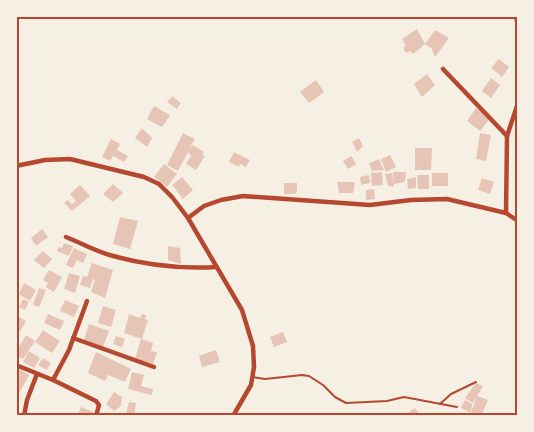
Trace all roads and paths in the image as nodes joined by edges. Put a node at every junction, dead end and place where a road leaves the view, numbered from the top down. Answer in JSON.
{"nodes":[{"id":1,"x":516,"y":16,"type":"edge"},
{"id":2,"x":518,"y":26,"type":"edge"},
{"id":3,"x":443,"y":69,"type":"dead end"},
{"id":4,"x":518,"y":103,"type":"edge"},
{"id":5,"x":507,"y":136,"type":"junction"},
{"id":6,"x":16,"y":166,"type":"edge"},
{"id":7,"x":506,"y":213,"type":"junction"},
{"id":8,"x":188,"y":218,"type":"junction"},
{"id":9,"x":518,"y":221,"type":"edge"},
{"id":10,"x":66,"y":237,"type":"dead end"},
{"id":11,"x":216,"y":267,"type":"junction"},
{"id":12,"x":87,"y":301,"type":"dead end"},
{"id":13,"x":73,"y":338,"type":"junction"},
{"id":14,"x":16,"y":365,"type":"edge"},
{"id":15,"x":154,"y":367,"type":"dead end"},
{"id":16,"x":37,"y":374,"type":"junction"},
{"id":17,"x":253,"y":377,"type":"junction"},
{"id":18,"x":53,"y":380,"type":"junction"},
{"id":19,"x":476,"y":382,"type":"dead end"},
{"id":20,"x":440,"y":404,"type":"junction"},
{"id":21,"x":458,"y":408,"type":"dead end"},
{"id":22,"x":24,"y":416,"type":"edge"},
{"id":23,"x":96,"y":416,"type":"edge"},
{"id":24,"x":232,"y":416,"type":"edge"}],
"edges":[{"from":1,"to":2,"type":"street"},
{"from":3,"to":5,"type":"street"},
{"from":4,"to":5,"type":"street"},
{"from":5,"to":7,"type":"street"},
{"from":6,"to":8,"type":"street"},
{"from":7,"to":8,"type":"street"},
{"from":7,"to":9,"type":"street"},
{"from":8,"to":11,"type":"street"},
{"from":10,"to":11,"type":"street"},
{"from":11,"to":17,"type":"street"},
{"from":12,"to":13,"type":"street"},
{"from":13,"to":15,"type":"street"},
{"from":13,"to":18,"type":"street"},
{"from":14,"to":16,"type":"street"},
{"from":16,"to":18,"type":"street"},
{"from":16,"to":22,"type":"street"},
{"from":17,"to":20,"type":"lane"},
{"from":17,"to":24,"type":"street"},
{"from":18,"to":23,"type":"street"},
{"from":19,"to":20,"type":"lane"},
{"from":20,"to":21,"type":"lane"}]}
